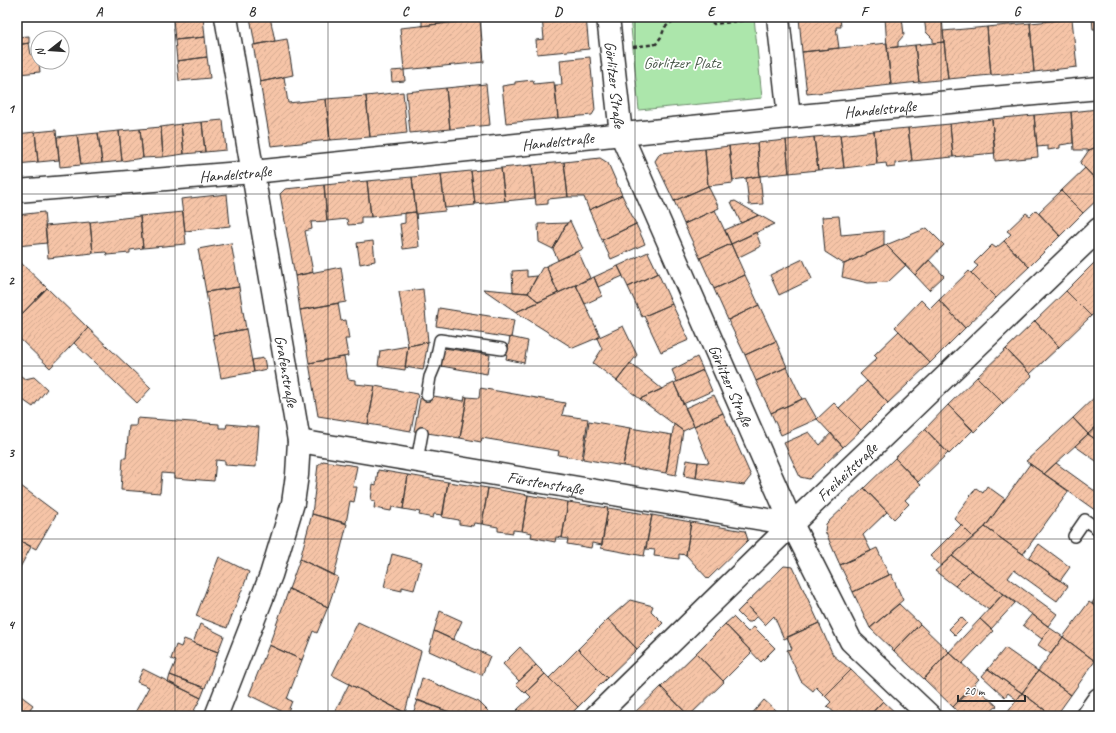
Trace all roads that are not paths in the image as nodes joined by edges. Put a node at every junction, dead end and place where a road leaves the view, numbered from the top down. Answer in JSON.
{"nodes":[{"id":1,"x":226,"y":17,"type":"edge"},
{"id":2,"x":608,"y":17,"type":"edge"},
{"id":3,"x":778,"y":17,"type":"edge"},
{"id":4,"x":1099,"y":88,"type":"edge"},
{"id":5,"x":789,"y":117,"type":"junction"},
{"id":6,"x":621,"y":134,"type":"junction"},
{"id":7,"x":253,"y":172,"type":"junction"},
{"id":8,"x":17,"y":191,"type":"edge"},
{"id":9,"x":1099,"y":229,"type":"edge"},
{"id":10,"x":502,"y":348,"type":"dead end"},
{"id":11,"x":427,"y":395,"type":"dead end"},
{"id":12,"x":422,"y":433,"type":"dead end"},
{"id":13,"x":299,"y":441,"type":"junction"},
{"id":14,"x":417,"y":461,"type":"junction"},
{"id":15,"x":792,"y":524,"type":"junction"},
{"id":16,"x":1099,"y":530,"type":"edge"},
{"id":17,"x":1074,"y":536,"type":"dead end"},
{"id":18,"x":216,"y":716,"type":"edge"},
{"id":19,"x":596,"y":716,"type":"edge"},
{"id":20,"x":930,"y":716,"type":"edge"}],
"edges":[{"from":1,"to":7,"type":"street","name":"Grafenstraße"},
{"from":2,"to":6,"type":"street","name":"Görlitzer Straße"},
{"from":3,"to":5,"type":"street"},
{"from":4,"to":5,"type":"street","name":"Handelstraße"},
{"from":5,"to":6,"type":"street","name":"Handelstraße"},
{"from":6,"to":7,"type":"street","name":"Handelstraße"},
{"from":6,"to":15,"type":"street","name":"Görlitzer Straße"},
{"from":7,"to":8,"type":"street","name":"Handelstraße"},
{"from":7,"to":13,"type":"street","name":"Grafenstraße"},
{"from":9,"to":15,"type":"street","name":"Freiheitstraße"},
{"from":10,"to":11,"type":"lane"},
{"from":12,"to":14,"type":"lane"},
{"from":13,"to":14,"type":"street","name":"Fürstenstraße"},
{"from":13,"to":18,"type":"street","name":"Grafenstraße"},
{"from":14,"to":15,"type":"street","name":"Fürstenstraße"},
{"from":15,"to":19,"type":"street","name":"Freiheitstraße"},
{"from":15,"to":20,"type":"street","name":"Görlitzer Straße"},
{"from":16,"to":17,"type":"lane"}]}
